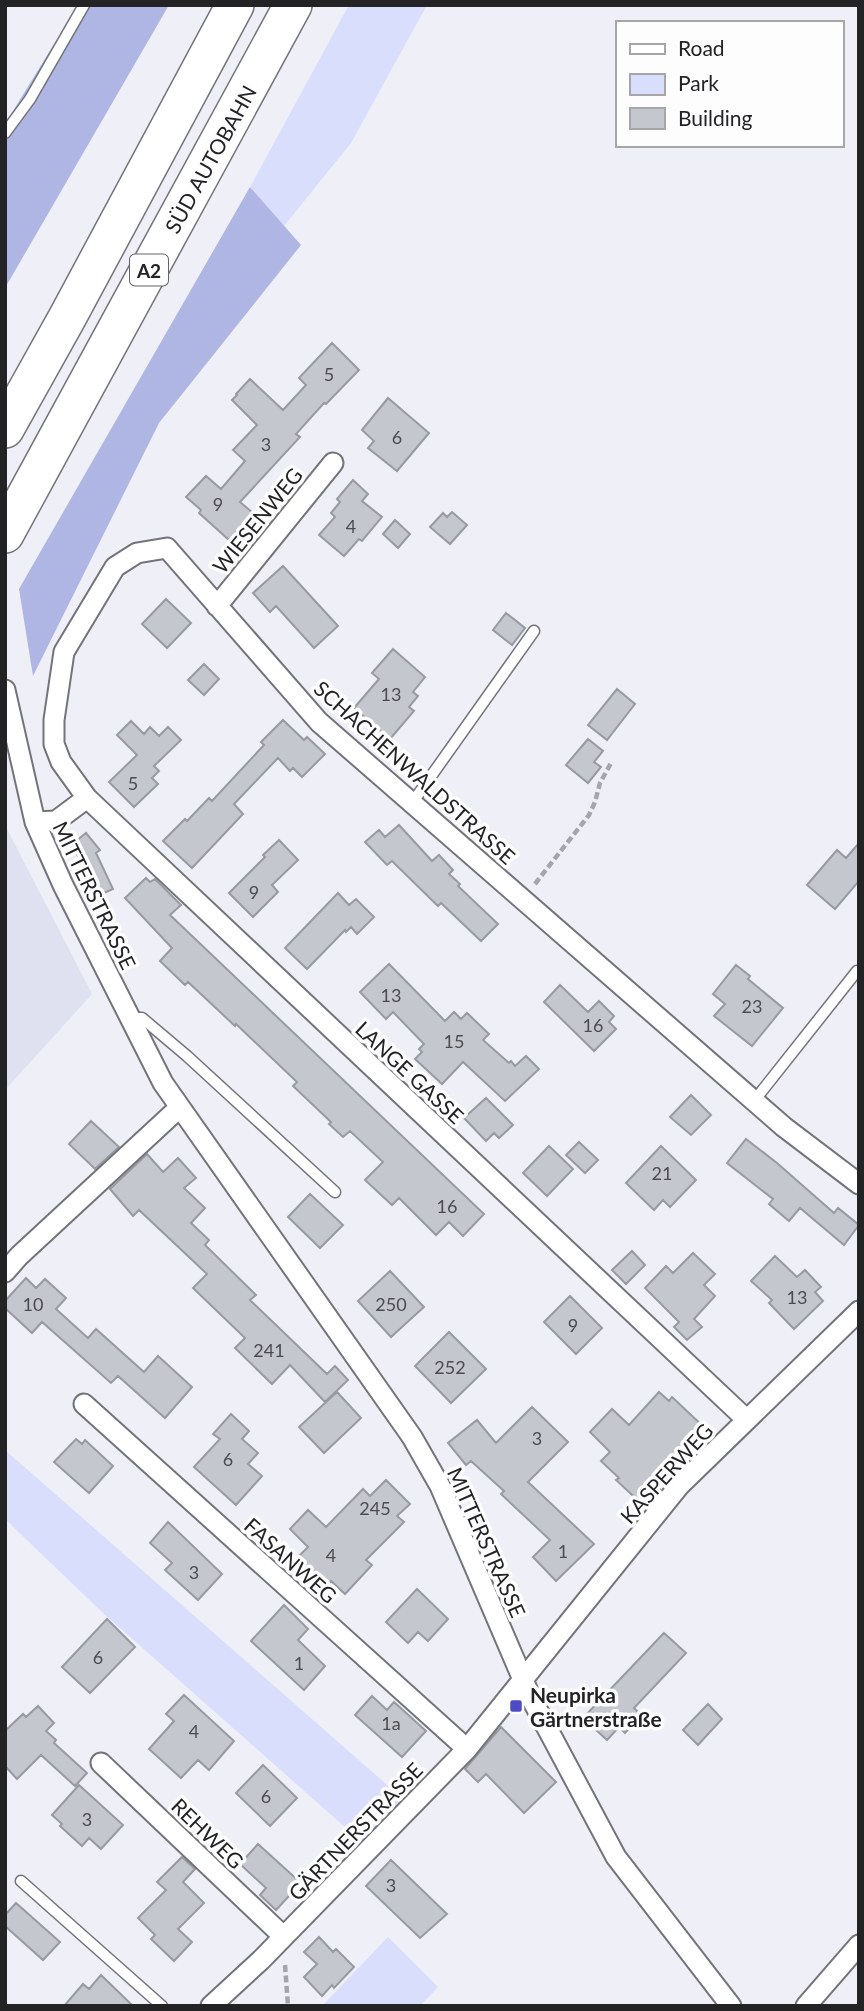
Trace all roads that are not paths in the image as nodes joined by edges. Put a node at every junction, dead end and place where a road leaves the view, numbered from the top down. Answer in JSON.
{"nodes":[{"id":1,"x":84,"y":5,"type":"edge"},
{"id":2,"x":235,"y":5,"type":"edge"},
{"id":3,"x":293,"y":5,"type":"edge"},
{"id":4,"x":5,"y":133,"type":"edge"},
{"id":5,"x":5,"y":429,"type":"edge"},
{"id":6,"x":333,"y":463,"type":"dead end"},
{"id":7,"x":5,"y":534,"type":"edge"},
{"id":8,"x":217,"y":606,"type":"junction"},
{"id":9,"x":534,"y":631,"type":"dead end"},
{"id":10,"x":7,"y":700,"type":"edge"},
{"id":11,"x":87,"y":798,"type":"junction"},
{"id":12,"x":412,"y":803,"type":"junction"},
{"id":13,"x":34,"y":822,"type":"junction"},
{"id":14,"x":856,"y":971,"type":"dead end"},
{"id":15,"x":131,"y":1018,"type":"junction"},
{"id":16,"x":754,"y":1101,"type":"junction"},
{"id":17,"x":180,"y":1107,"type":"junction"},
{"id":18,"x":859,"y":1184,"type":"edge"},
{"id":19,"x":335,"y":1192,"type":"dead end"},
{"id":20,"x":5,"y":1272,"type":"edge"},
{"id":21,"x":859,"y":1311,"type":"edge"},
{"id":22,"x":84,"y":1404,"type":"dead end"},
{"id":23,"x":747,"y":1420,"type":"junction"},
{"id":24,"x":523,"y":1681,"type":"junction"},
{"id":25,"x":467,"y":1749,"type":"junction"},
{"id":26,"x":101,"y":1763,"type":"dead end"},
{"id":27,"x":21,"y":1881,"type":"dead end"},
{"id":28,"x":283,"y":1936,"type":"junction"},
{"id":29,"x":859,"y":1945,"type":"edge"},
{"id":30,"x":162,"y":2006,"type":"edge"},
{"id":31,"x":211,"y":2006,"type":"edge"},
{"id":32,"x":731,"y":2006,"type":"edge"},
{"id":33,"x":806,"y":2006,"type":"edge"}],
"edges":[{"from":1,"to":4,"type":"lane"},
{"from":2,"to":5,"type":"highway","number":"A2"},
{"from":3,"to":7,"type":"highway","name":"SÜD AUTOBAHN","number":"A2"},
{"from":6,"to":8,"type":"street","name":"WIESENWEG"},
{"from":8,"to":11,"type":"street","name":"SCHACHENWALDSTRASSE"},
{"from":8,"to":12,"type":"street","name":"SCHACHENWALDSTRASSE"},
{"from":9,"to":12,"type":"lane"},
{"from":10,"to":13,"type":"street","name":"MITTERSTRASSE"},
{"from":11,"to":13,"type":"street"},
{"from":11,"to":23,"type":"street","name":"LANGE GASSE"},
{"from":12,"to":16,"type":"street","name":"SCHACHENWALDSTRASSE"},
{"from":13,"to":15,"type":"street","name":"MITTERSTRASSE"},
{"from":14,"to":16,"type":"lane"},
{"from":15,"to":17,"type":"street","name":"MITTERSTRASSE"},
{"from":15,"to":19,"type":"lane"},
{"from":16,"to":18,"type":"street","name":"SCHACHENWALDSTRASSE"},
{"from":17,"to":20,"type":"street"},
{"from":17,"to":24,"type":"street","name":"MITTERSTRASSE"},
{"from":21,"to":23,"type":"street","name":"KASPERWEG"},
{"from":22,"to":25,"type":"street","name":"FASANWEG"},
{"from":23,"to":24,"type":"street","name":"KASPERWEG"},
{"from":24,"to":25,"type":"street","name":"GÄRTNERSTRASSE"},
{"from":24,"to":32,"type":"street","name":"MITTERSTRASSE"},
{"from":25,"to":28,"type":"street","name":"GÄRTNERSTRASSE"},
{"from":26,"to":28,"type":"street","name":"REHWEG"},
{"from":27,"to":30,"type":"lane"},
{"from":28,"to":31,"type":"street","name":"GÄRTNERSTRASSE"},
{"from":29,"to":33,"type":"street"}]}
